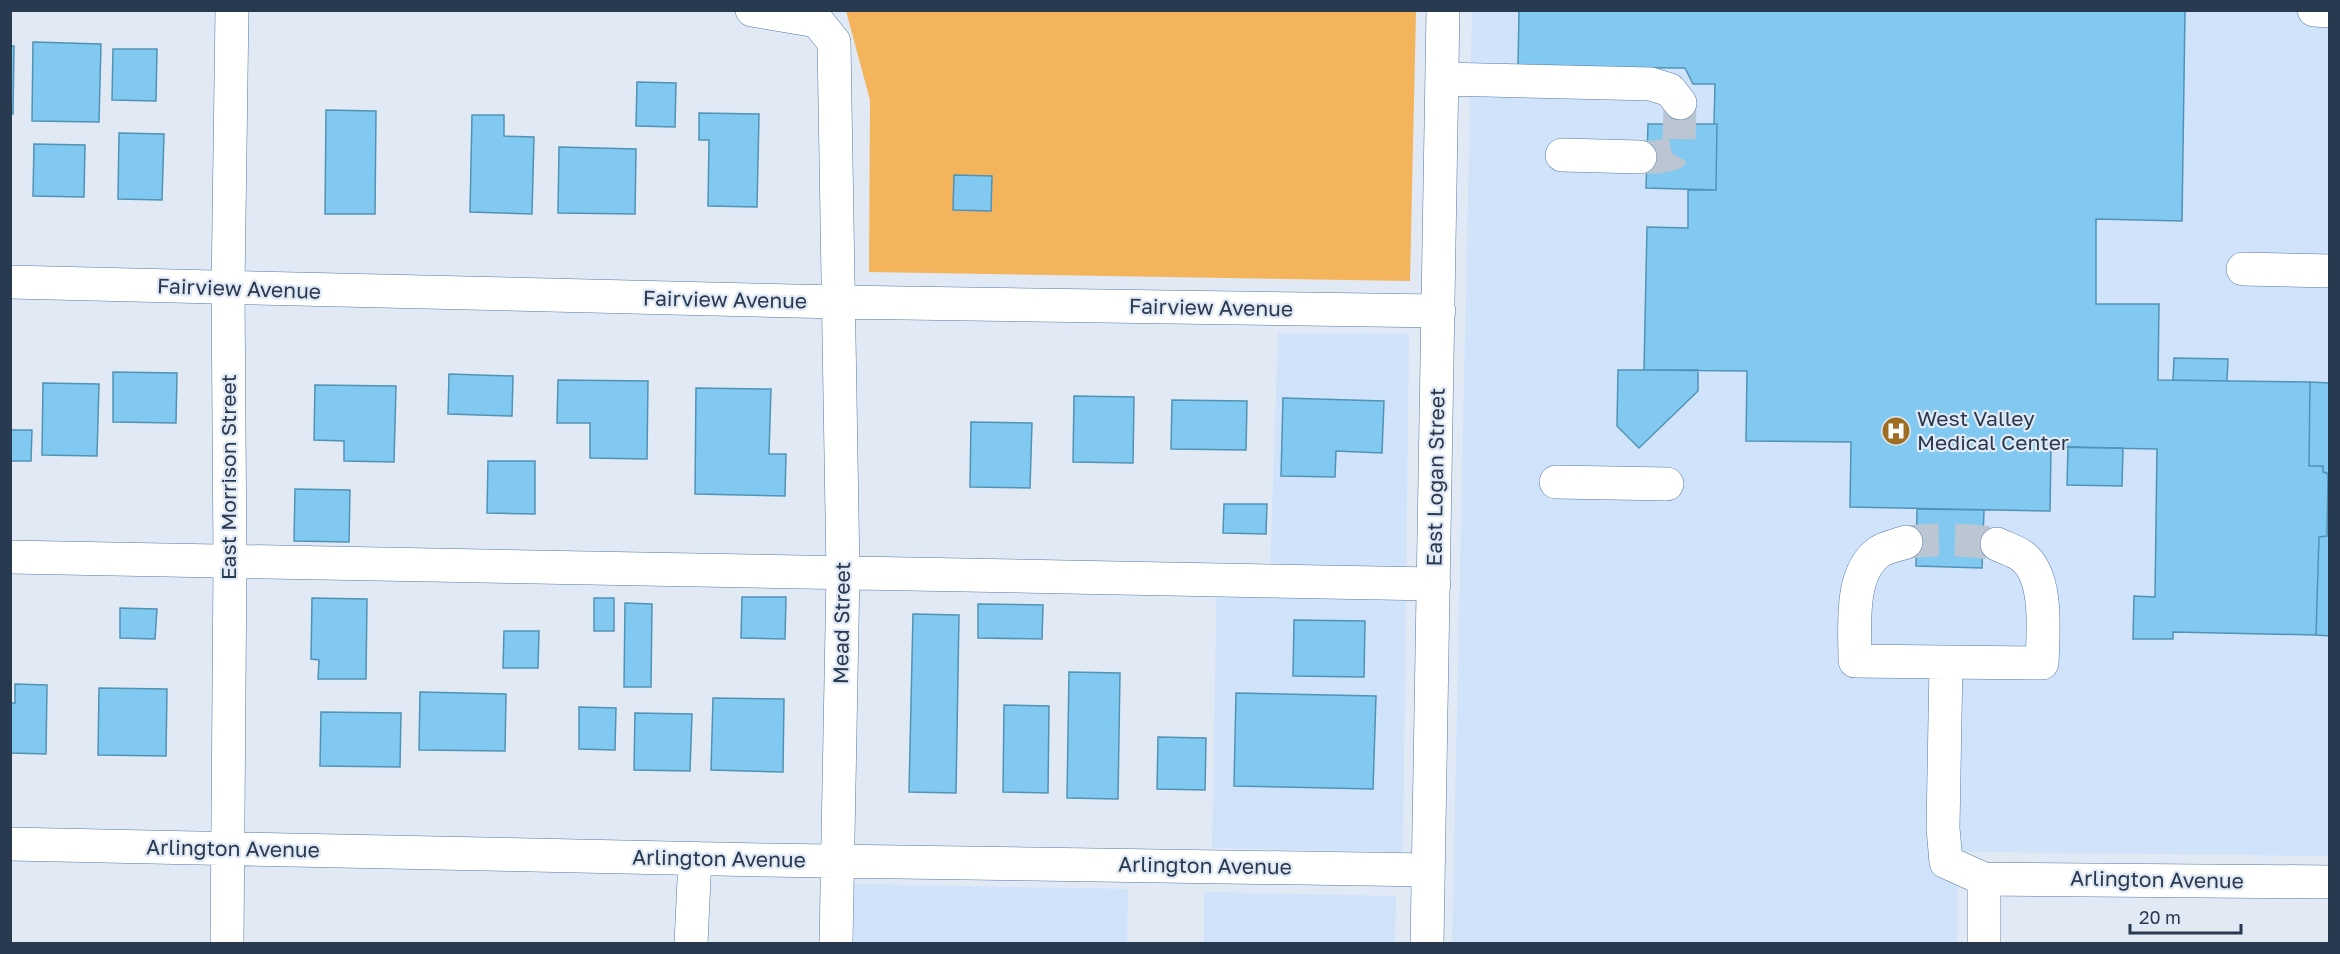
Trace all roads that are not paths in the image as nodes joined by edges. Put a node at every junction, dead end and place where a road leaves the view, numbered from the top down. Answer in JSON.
{"nodes":[{"id":1,"x":232,"y":10,"type":"edge"},
{"id":2,"x":752,"y":10,"type":"edge"},
{"id":3,"x":1443,"y":10,"type":"edge"},
{"id":4,"x":2314,"y":10,"type":"edge"},
{"id":5,"x":2330,"y":11,"type":"edge"},
{"id":6,"x":1443,"y":79,"type":"junction"},
{"id":7,"x":1680,"y":103,"type":"dead end"},
{"id":8,"x":1562,"y":155,"type":"dead end"},
{"id":9,"x":1640,"y":157,"type":"tunnel mouth"},
{"id":10,"x":2243,"y":269,"type":"dead end"},
{"id":11,"x":2330,"y":271,"type":"edge"},
{"id":12,"x":10,"y":282,"type":"edge"},
{"id":13,"x":228,"y":289,"type":"junction"},
{"id":14,"x":839,"y":303,"type":"junction"},
{"id":15,"x":1439,"y":311,"type":"junction"},
{"id":16,"x":1556,"y":482,"type":"dead end"},
{"id":17,"x":1666,"y":484,"type":"dead end"},
{"id":18,"x":1906,"y":542,"type":"tunnel mouth"},
{"id":19,"x":1997,"y":544,"type":"tunnel mouth"},
{"id":20,"x":10,"y":557,"type":"edge"},
{"id":21,"x":230,"y":561,"type":"junction"},
{"id":22,"x":843,"y":573,"type":"junction"},
{"id":23,"x":1434,"y":584,"type":"junction"},
{"id":24,"x":1946,"y":663,"type":"junction"},
{"id":25,"x":10,"y":844,"type":"edge"},
{"id":26,"x":227,"y":849,"type":"junction"},
{"id":27,"x":695,"y":858,"type":"junction"},
{"id":28,"x":838,"y":860,"type":"junction"},
{"id":29,"x":1428,"y":870,"type":"junction"},
{"id":30,"x":1984,"y":879,"type":"junction"},
{"id":31,"x":2330,"y":882,"type":"edge"},
{"id":32,"x":227,"y":944,"type":"edge"},
{"id":33,"x":691,"y":944,"type":"edge"},
{"id":34,"x":836,"y":944,"type":"edge"},
{"id":35,"x":1427,"y":944,"type":"edge"},
{"id":36,"x":1984,"y":944,"type":"edge"}],
"edges":[{"from":1,"to":13,"type":"street","name":"East Morrison Street"},
{"from":2,"to":14,"type":"street","name":"Mead Street"},
{"from":3,"to":6,"type":"street","name":"East Logan Street"},
{"from":4,"to":5,"type":"street"},
{"from":6,"to":7,"type":"street"},
{"from":6,"to":15,"type":"street","name":"East Logan Street"},
{"from":8,"to":9,"type":"street"},
{"from":10,"to":11,"type":"street"},
{"from":12,"to":13,"type":"street","name":"Fairview Avenue"},
{"from":13,"to":14,"type":"street","name":"Fairview Avenue"},
{"from":13,"to":21,"type":"street","name":"East Morrison Street"},
{"from":14,"to":15,"type":"street","name":"Fairview Avenue"},
{"from":14,"to":22,"type":"street","name":"Mead Street"},
{"from":15,"to":23,"type":"street","name":"East Logan Street"},
{"from":16,"to":17,"type":"street"},
{"from":18,"to":24,"type":"street"},
{"from":19,"to":24,"type":"street"},
{"from":20,"to":21,"type":"street"},
{"from":21,"to":22,"type":"street"},
{"from":21,"to":26,"type":"street","name":"East Morrison Street"},
{"from":22,"to":23,"type":"street"},
{"from":22,"to":28,"type":"street","name":"Mead Street"},
{"from":23,"to":29,"type":"street","name":"East Logan Street"},
{"from":24,"to":30,"type":"street"},
{"from":25,"to":26,"type":"street","name":"Arlington Avenue"},
{"from":26,"to":27,"type":"street","name":"Arlington Avenue"},
{"from":26,"to":32,"type":"street","name":"East Morrison Street"},
{"from":27,"to":28,"type":"street","name":"Arlington Avenue"},
{"from":27,"to":33,"type":"street"},
{"from":28,"to":29,"type":"street","name":"Arlington Avenue"},
{"from":28,"to":34,"type":"street","name":"Mead Street"},
{"from":29,"to":35,"type":"street","name":"East Logan Street"},
{"from":30,"to":31,"type":"street","name":"Arlington Avenue"},
{"from":30,"to":36,"type":"street"}]}
